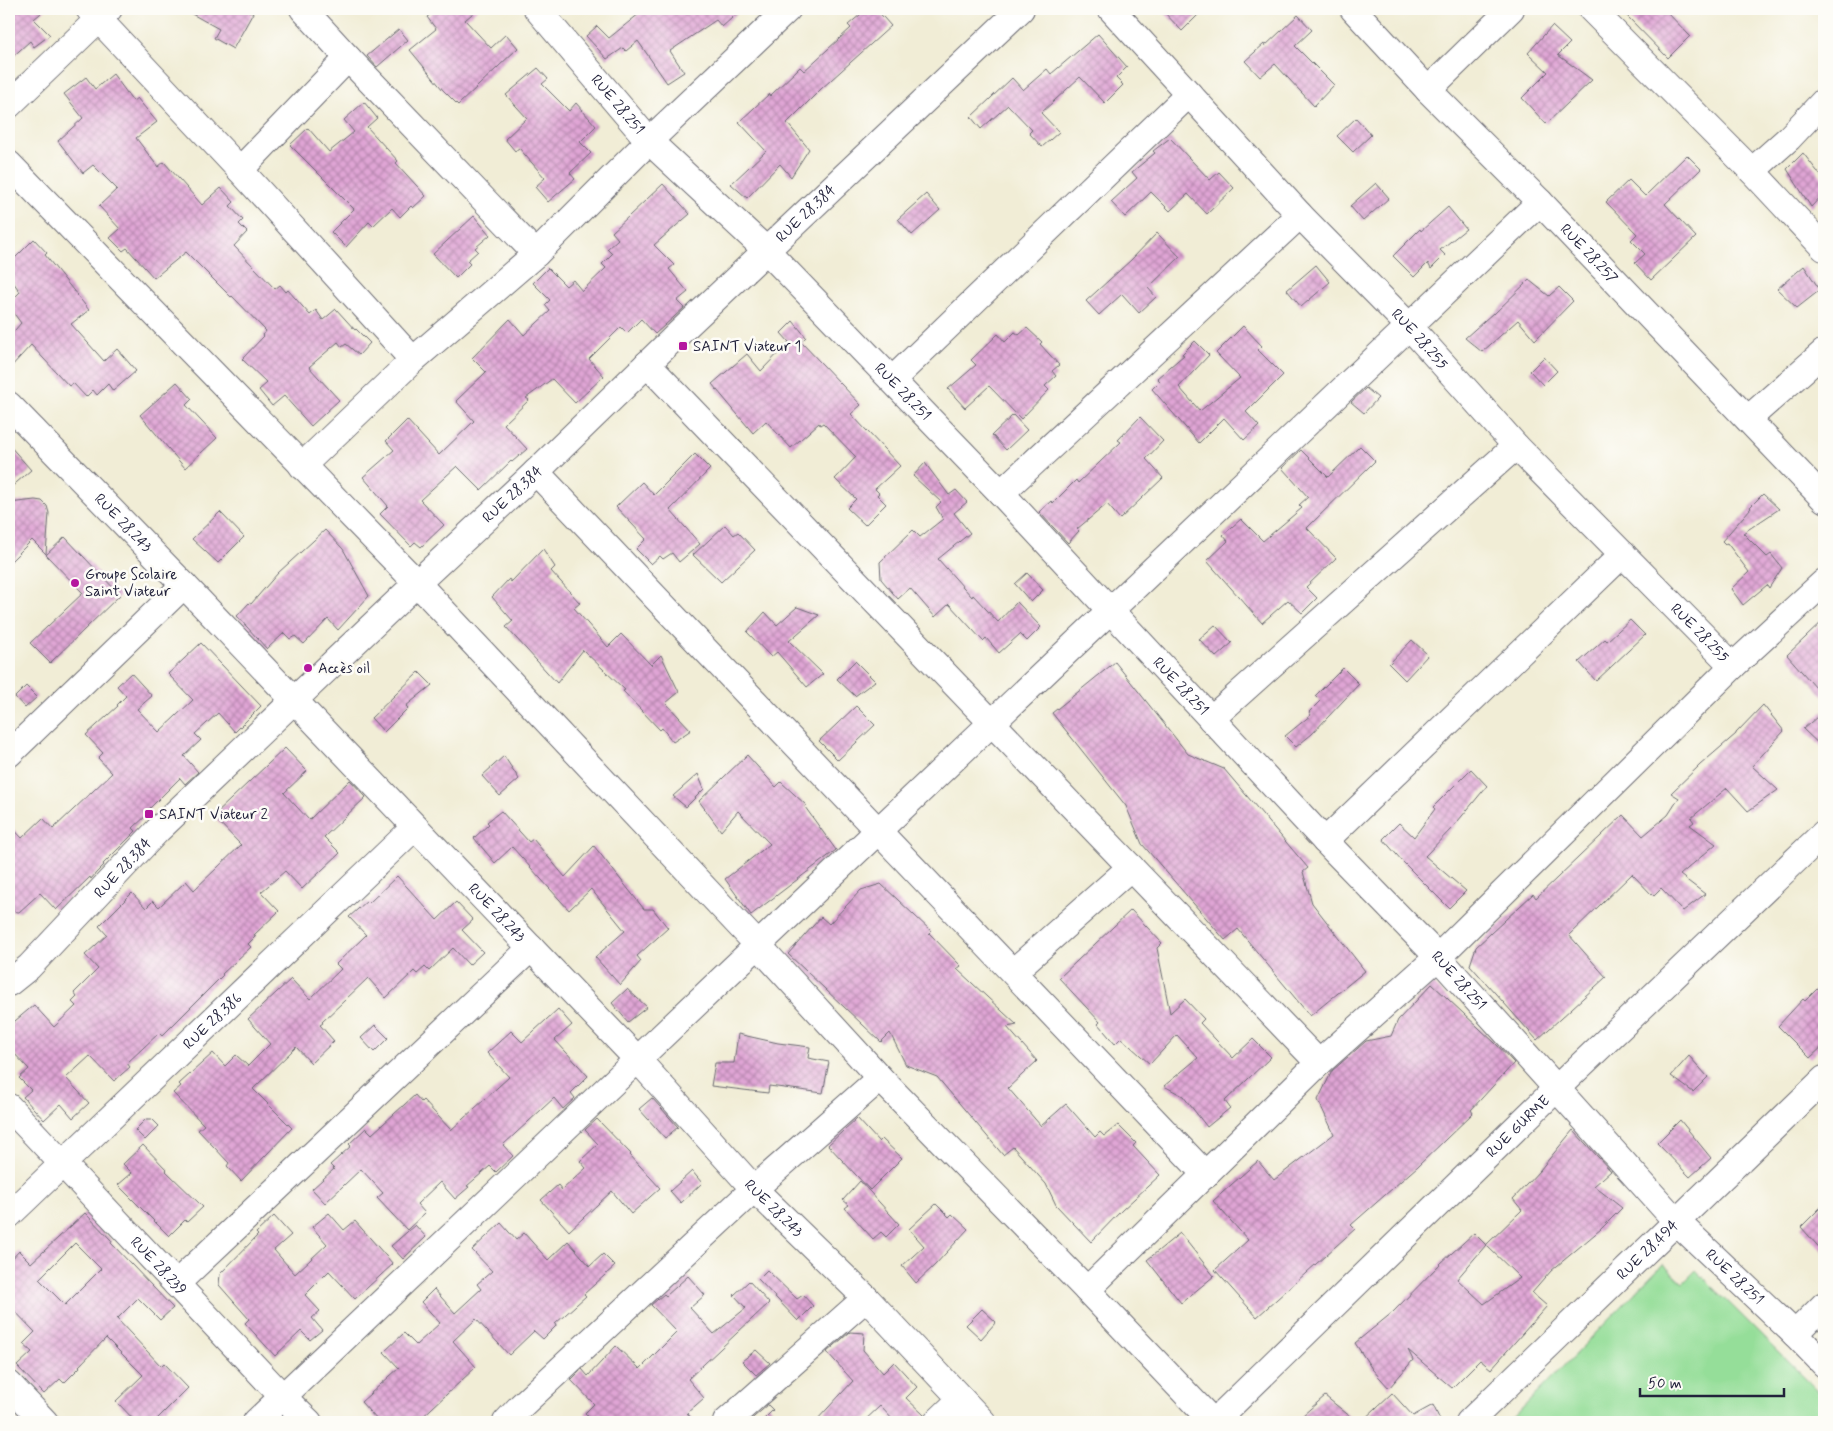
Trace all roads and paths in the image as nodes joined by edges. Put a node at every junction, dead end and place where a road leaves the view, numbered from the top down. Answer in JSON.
{"nodes":[{"id":1,"x":303,"y":9,"type":"edge"},
{"id":2,"x":788,"y":9,"type":"edge"},
{"id":3,"x":1021,"y":9,"type":"edge"},
{"id":4,"x":1111,"y":9,"type":"edge"},
{"id":5,"x":1353,"y":9,"type":"edge"},
{"id":6,"x":1512,"y":9,"type":"edge"},
{"id":7,"x":1590,"y":9,"type":"edge"},
{"id":8,"x":99,"y":12,"type":"edge"},
{"id":9,"x":550,"y":14,"type":"edge"},
{"id":10,"x":348,"y":58,"type":"junction"},
{"id":11,"x":1428,"y":90,"type":"junction"},
{"id":12,"x":1189,"y":94,"type":"junction"},
{"id":13,"x":1824,"y":101,"type":"edge"},
{"id":14,"x":9,"y":105,"type":"edge"},
{"id":15,"x":649,"y":141,"type":"junction"},
{"id":16,"x":9,"y":164,"type":"edge"},
{"id":17,"x":240,"y":170,"type":"junction"},
{"id":18,"x":1752,"y":171,"type":"junction"},
{"id":19,"x":1540,"y":202,"type":"junction"},
{"id":20,"x":1300,"y":215,"type":"junction"},
{"id":21,"x":1824,"y":248,"type":"edge"},
{"id":22,"x":766,"y":250,"type":"junction"},
{"id":23,"x":536,"y":254,"type":"junction"},
{"id":24,"x":1409,"y":326,"type":"junction"},
{"id":25,"x":1824,"y":352,"type":"edge"},
{"id":26,"x":413,"y":360,"type":"junction"},
{"id":27,"x":647,"y":364,"type":"junction"},
{"id":28,"x":892,"y":380,"type":"junction"},
{"id":29,"x":9,"y":405,"type":"edge"},
{"id":30,"x":1748,"y":419,"type":"junction"},
{"id":31,"x":1516,"y":446,"type":"junction"},
{"id":32,"x":302,"y":466,"type":"junction"},
{"id":33,"x":536,"y":472,"type":"junction"},
{"id":34,"x":1001,"y":493,"type":"junction"},
{"id":35,"x":1824,"y":499,"type":"edge"},
{"id":36,"x":1623,"y":554,"type":"junction"},
{"id":37,"x":1824,"y":582,"type":"edge"},
{"id":38,"x":416,"y":583,"type":"junction"},
{"id":39,"x":184,"y":585,"type":"junction"},
{"id":40,"x":1110,"y":612,"type":"junction"},
{"id":41,"x":1733,"y":666,"type":"junction"},
{"id":42,"x":295,"y":701,"type":"junction"},
{"id":43,"x":1211,"y":719,"type":"junction"},
{"id":44,"x":992,"y":723,"type":"junction"},
{"id":45,"x":9,"y":754,"type":"edge"},
{"id":46,"x":415,"y":827,"type":"junction"},
{"id":47,"x":878,"y":831,"type":"junction"},
{"id":48,"x":1824,"y":833,"type":"edge"},
{"id":49,"x":1325,"y":841,"type":"junction"},
{"id":50,"x":1131,"y":868,"type":"junction"},
{"id":51,"x":758,"y":945,"type":"junction"},
{"id":52,"x":530,"y":948,"type":"junction"},
{"id":53,"x":1438,"y":957,"type":"junction"},
{"id":54,"x":1013,"y":972,"type":"junction"},
{"id":55,"x":9,"y":983,"type":"edge"},
{"id":56,"x":638,"y":1060,"type":"junction"},
{"id":57,"x":1319,"y":1063,"type":"junction"},
{"id":58,"x":880,"y":1078,"type":"junction"},
{"id":59,"x":1824,"y":1079,"type":"edge"},
{"id":60,"x":1556,"y":1089,"type":"junction"},
{"id":61,"x":9,"y":1107,"type":"edge"},
{"id":62,"x":62,"y":1163,"type":"junction"},
{"id":63,"x":1206,"y":1175,"type":"junction"},
{"id":64,"x":754,"y":1189,"type":"junction"},
{"id":65,"x":9,"y":1215,"type":"edge"},
{"id":66,"x":1676,"y":1221,"type":"junction"},
{"id":67,"x":176,"y":1284,"type":"junction"},
{"id":68,"x":1087,"y":1290,"type":"junction"},
{"id":69,"x":866,"y":1298,"type":"junction"},
{"id":70,"x":1824,"y":1305,"type":"edge"},
{"id":71,"x":1796,"y":1334,"type":"junction"},
{"id":72,"x":1824,"y":1364,"type":"edge"},
{"id":73,"x":9,"y":1384,"type":"edge"},
{"id":74,"x":283,"y":1397,"type":"junction"},
{"id":75,"x":961,"y":1399,"type":"junction"},
{"id":76,"x":521,"y":1417,"type":"edge"},
{"id":77,"x":45,"y":1422,"type":"edge"},
{"id":78,"x":256,"y":1422,"type":"edge"},
{"id":79,"x":309,"y":1422,"type":"edge"},
{"id":80,"x":726,"y":1422,"type":"edge"},
{"id":81,"x":937,"y":1422,"type":"edge"},
{"id":82,"x":983,"y":1422,"type":"edge"},
{"id":83,"x":1214,"y":1422,"type":"edge"},
{"id":84,"x":1470,"y":1422,"type":"edge"}],
"edges":[{"from":1,"to":10,"type":"street"},
{"from":2,"to":15,"type":"street"},
{"from":3,"to":22,"type":"street","name":"RUE 28.384"},
{"from":4,"to":12,"type":"street","name":"RUE 28.255"},
{"from":5,"to":11,"type":"street","name":"RUE 28.257"},
{"from":6,"to":11,"type":"street"},
{"from":7,"to":18,"type":"street"},
{"from":8,"to":14,"type":"street"},
{"from":8,"to":17,"type":"street"},
{"from":9,"to":15,"type":"street","name":"RUE 28.251"},
{"from":10,"to":17,"type":"street"},
{"from":10,"to":23,"type":"street"},
{"from":11,"to":19,"type":"street","name":"RUE 28.257"},
{"from":12,"to":20,"type":"street","name":"RUE 28.255"},
{"from":12,"to":28,"type":"street"},
{"from":13,"to":18,"type":"street"},
{"from":15,"to":22,"type":"street","name":"RUE 28.251"},
{"from":15,"to":23,"type":"street"},
{"from":16,"to":32,"type":"street"},
{"from":17,"to":26,"type":"street"},
{"from":18,"to":21,"type":"street"},
{"from":19,"to":24,"type":"street"},
{"from":19,"to":30,"type":"street","name":"RUE 28.257"},
{"from":20,"to":24,"type":"street","name":"RUE 28.255"},
{"from":20,"to":34,"type":"street"},
{"from":22,"to":27,"type":"street","name":"RUE 28.384"},
{"from":22,"to":28,"type":"street","name":"RUE 28.251"},
{"from":23,"to":26,"type":"street"},
{"from":24,"to":31,"type":"street","name":"RUE 28.255"},
{"from":24,"to":40,"type":"street"},
{"from":25,"to":30,"type":"street"},
{"from":26,"to":32,"type":"street"},
{"from":27,"to":33,"type":"street","name":"RUE 28.384"},
{"from":27,"to":44,"type":"street"},
{"from":28,"to":34,"type":"street","name":"RUE 28.251"},
{"from":29,"to":39,"type":"street","name":"RUE 28.243"},
{"from":30,"to":35,"type":"street","name":"RUE 28.257"},
{"from":31,"to":36,"type":"street","name":"RUE 28.255"},
{"from":31,"to":43,"type":"street"},
{"from":32,"to":38,"type":"street"},
{"from":33,"to":38,"type":"street","name":"RUE 28.384"},
{"from":33,"to":47,"type":"street"},
{"from":34,"to":40,"type":"street","name":"RUE 28.251"},
{"from":36,"to":41,"type":"street","name":"RUE 28.255"},
{"from":36,"to":49,"type":"street"},
{"from":37,"to":41,"type":"street"},
{"from":38,"to":42,"type":"street","name":"RUE 28.384"},
{"from":38,"to":51,"type":"street"},
{"from":39,"to":42,"type":"street","name":"RUE 28.243"},
{"from":39,"to":45,"type":"street"},
{"from":40,"to":43,"type":"street","name":"RUE 28.251"},
{"from":40,"to":44,"type":"street"},
{"from":41,"to":53,"type":"street"},
{"from":42,"to":46,"type":"street","name":"RUE 28.243"},
{"from":42,"to":55,"type":"street","name":"RUE 28.384"},
{"from":43,"to":49,"type":"street","name":"RUE 28.251"},
{"from":44,"to":47,"type":"street"},
{"from":44,"to":50,"type":"street"},
{"from":46,"to":52,"type":"street","name":"RUE 28.243"},
{"from":46,"to":62,"type":"street","name":"RUE 28.386"},
{"from":47,"to":51,"type":"street"},
{"from":47,"to":54,"type":"street"},
{"from":48,"to":60,"type":"street","name":"RUE GURME"},
{"from":49,"to":53,"type":"street","name":"RUE 28.251"},
{"from":50,"to":54,"type":"street"},
{"from":50,"to":57,"type":"street"},
{"from":51,"to":56,"type":"street"},
{"from":51,"to":58,"type":"street"},
{"from":52,"to":56,"type":"street","name":"RUE 28.243"},
{"from":52,"to":67,"type":"street"},
{"from":53,"to":57,"type":"street"},
{"from":53,"to":60,"type":"street","name":"RUE 28.251"},
{"from":54,"to":63,"type":"street"},
{"from":56,"to":64,"type":"street","name":"RUE 28.243"},
{"from":56,"to":74,"type":"street"},
{"from":57,"to":63,"type":"street"},
{"from":58,"to":64,"type":"street"},
{"from":58,"to":68,"type":"street"},
{"from":59,"to":66,"type":"street","name":"RUE 28.494"},
{"from":60,"to":66,"type":"street","name":"RUE 28.251"},
{"from":60,"to":83,"type":"street","name":"RUE GURME"},
{"from":61,"to":62,"type":"street","name":"RUE 28.239"},
{"from":62,"to":65,"type":"street","name":"RUE 28.386"},
{"from":62,"to":67,"type":"street","name":"RUE 28.239"},
{"from":63,"to":68,"type":"street"},
{"from":64,"to":69,"type":"street","name":"RUE 28.243"},
{"from":64,"to":76,"type":"street"},
{"from":66,"to":71,"type":"street","name":"RUE 28.251"},
{"from":66,"to":84,"type":"street","name":"RUE 28.494"},
{"from":67,"to":74,"type":"street","name":"RUE 28.239"},
{"from":68,"to":83,"type":"street"},
{"from":69,"to":75,"type":"street","name":"RUE 28.243"},
{"from":69,"to":80,"type":"street"},
{"from":70,"to":71,"type":"street"},
{"from":71,"to":72,"type":"street","name":"RUE 28.251"},
{"from":73,"to":77,"type":"street"},
{"from":74,"to":78,"type":"street"},
{"from":74,"to":79,"type":"street","name":"RUE 28.239"},
{"from":75,"to":81,"type":"street"},
{"from":75,"to":82,"type":"street","name":"RUE 28.243"}]}
